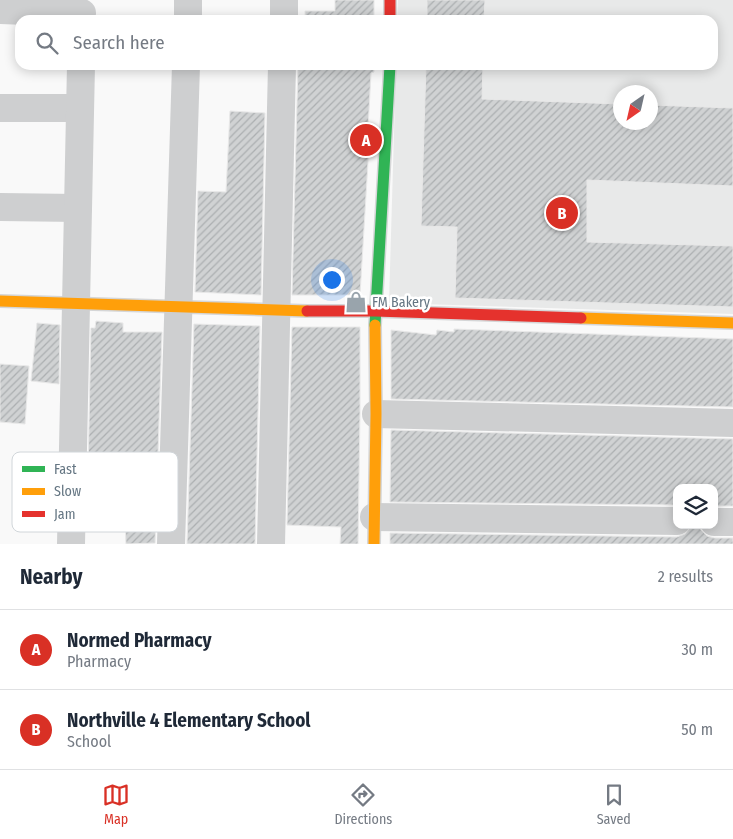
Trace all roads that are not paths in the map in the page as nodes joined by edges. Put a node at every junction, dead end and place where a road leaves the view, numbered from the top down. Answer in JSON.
{"nodes":[{"id":1,"x":188,"y":0,"type":"edge"},
{"id":2,"x":284,"y":0,"type":"edge"},
{"id":3,"x":390,"y":0,"type":"edge"},
{"id":4,"x":0,"y":10,"type":"edge"},
{"id":5,"x":82,"y":11,"type":"edge"},
{"id":6,"x":188,"y":15,"type":"edge"},
{"id":7,"x":284,"y":15,"type":"edge"},
{"id":8,"x":390,"y":15,"type":"edge"},
{"id":9,"x":81,"y":70,"type":"edge"},
{"id":10,"x":186,"y":70,"type":"edge"},
{"id":11,"x":282,"y":70,"type":"edge"},
{"id":12,"x":390,"y":70,"type":"edge"},
{"id":13,"x":0,"y":108,"type":"edge"},
{"id":14,"x":80,"y":108,"type":"junction"},
{"id":15,"x":0,"y":207,"type":"edge"},
{"id":16,"x":78,"y":208,"type":"junction"},
{"id":17,"x":0,"y":301,"type":"edge"},
{"id":18,"x":76,"y":304,"type":"junction"},
{"id":19,"x":178,"y":308,"type":"junction"},
{"id":20,"x":276,"y":311,"type":"junction"},
{"id":21,"x":375,"y":311,"type":"junction"},
{"id":22,"x":733,"y":323,"type":"edge"},
{"id":23,"x":376,"y":414,"type":"junction"},
{"id":24,"x":733,"y":423,"type":"edge"},
{"id":25,"x":73,"y":452,"type":"edge"},
{"id":26,"x":174,"y":452,"type":"edge"},
{"id":27,"x":374,"y":517,"type":"junction"},
{"id":28,"x":673,"y":521,"type":"edge"},
{"id":29,"x":718,"y":522,"type":"edge"},
{"id":30,"x":733,"y":522,"type":"edge"},
{"id":31,"x":271,"y":544,"type":"edge"},
{"id":32,"x":374,"y":544,"type":"edge"}],
"edges":[{"from":1,"to":6,"type":"street"},
{"from":2,"to":7,"type":"street"},
{"from":3,"to":8,"type":"street"},
{"from":4,"to":5,"type":"street"},
{"from":9,"to":14,"type":"street"},
{"from":10,"to":19,"type":"street"},
{"from":11,"to":20,"type":"street"},
{"from":12,"to":21,"type":"street"},
{"from":13,"to":14,"type":"street"},
{"from":14,"to":16,"type":"street"},
{"from":15,"to":16,"type":"street"},
{"from":16,"to":18,"type":"street"},
{"from":17,"to":18,"type":"street"},
{"from":18,"to":19,"type":"street"},
{"from":18,"to":25,"type":"street"},
{"from":19,"to":20,"type":"street"},
{"from":19,"to":26,"type":"street"},
{"from":20,"to":21,"type":"street"},
{"from":20,"to":31,"type":"street"},
{"from":21,"to":22,"type":"street"},
{"from":21,"to":23,"type":"street"},
{"from":23,"to":24,"type":"street"},
{"from":23,"to":27,"type":"street"},
{"from":27,"to":28,"type":"street"},
{"from":27,"to":32,"type":"street"},
{"from":29,"to":30,"type":"street"}]}
